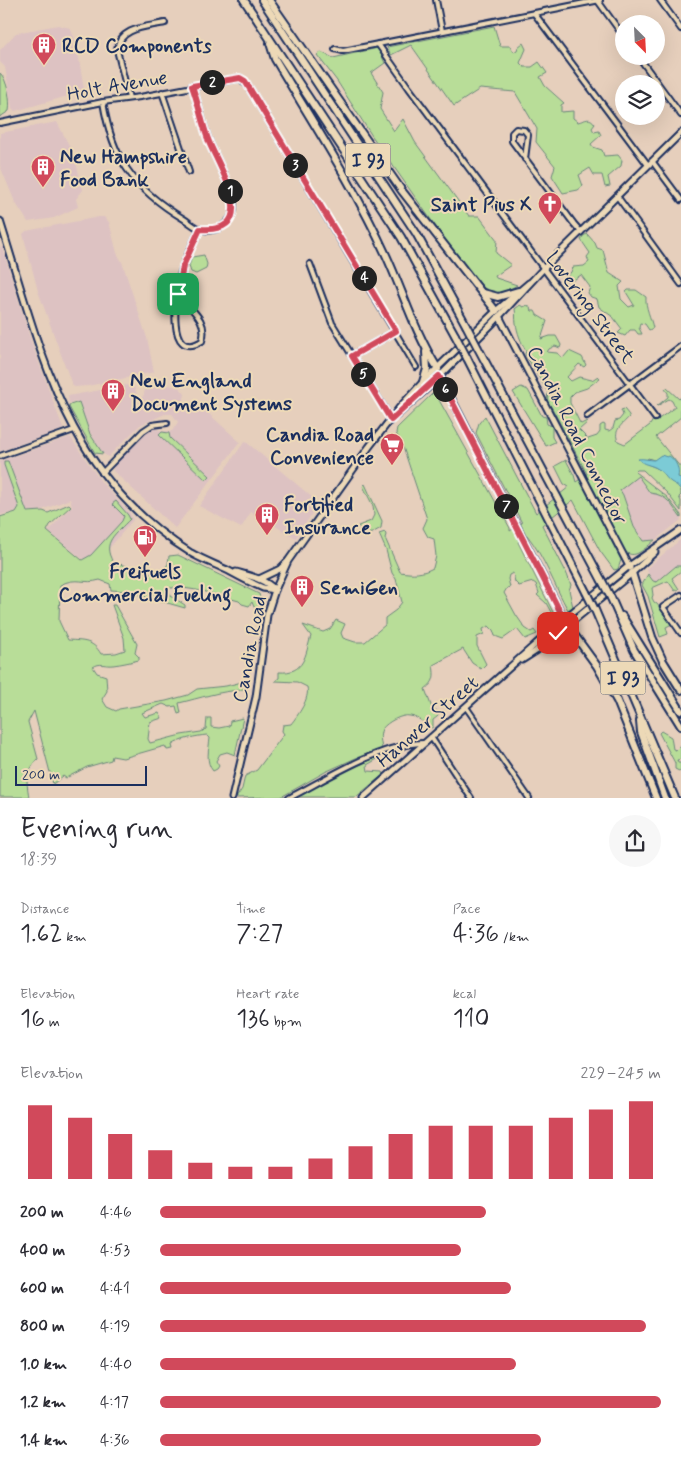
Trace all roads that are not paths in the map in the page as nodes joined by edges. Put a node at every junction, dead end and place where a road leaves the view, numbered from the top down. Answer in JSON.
{"nodes":[{"id":1,"x":244,"y":0,"type":"edge"},
{"id":2,"x":262,"y":0,"type":"edge"},
{"id":3,"x":269,"y":0,"type":"edge"},
{"id":4,"x":436,"y":0,"type":"edge"},
{"id":5,"x":599,"y":0,"type":"edge"},
{"id":6,"x":660,"y":0,"type":"edge"},
{"id":7,"x":534,"y":13,"type":"junction"},
{"id":8,"x":165,"y":23,"type":"dead end"},
{"id":9,"x":615,"y":24,"type":"edge"},
{"id":10,"x":681,"y":29,"type":"edge"},
{"id":11,"x":442,"y":31,"type":"junction"},
{"id":12,"x":267,"y":35,"type":"junction"},
{"id":13,"x":378,"y":44,"type":"junction"},
{"id":14,"x":335,"y":49,"type":"dead end"},
{"id":15,"x":645,"y":65,"type":"edge"},
{"id":16,"x":192,"y":86,"type":"junction"},
{"id":17,"x":162,"y":92,"type":"junction"},
{"id":18,"x":129,"y":98,"type":"junction"},
{"id":19,"x":103,"y":102,"type":"junction"},
{"id":20,"x":681,"y":115,"type":"edge"},
{"id":21,"x":0,"y":122,"type":"edge"},
{"id":22,"x":681,"y":133,"type":"edge"},
{"id":23,"x":525,"y":159,"type":"junction"},
{"id":24,"x":650,"y":163,"type":"junction"},
{"id":25,"x":189,"y":172,"type":"dead end"},
{"id":26,"x":617,"y":196,"type":"junction"},
{"id":27,"x":681,"y":200,"type":"edge"},
{"id":28,"x":0,"y":221,"type":"edge"},
{"id":29,"x":200,"y":229,"type":"junction"},
{"id":30,"x":581,"y":232,"type":"junction"},
{"id":31,"x":310,"y":264,"type":"dead end"},
{"id":32,"x":543,"y":269,"type":"junction"},
{"id":33,"x":529,"y":283,"type":"junction"},
{"id":34,"x":681,"y":284,"type":"edge"},
{"id":35,"x":518,"y":291,"type":"junction"},
{"id":36,"x":482,"y":292,"type":"junction"},
{"id":37,"x":178,"y":294,"type":"junction"},
{"id":38,"x":498,"y":314,"type":"junction"},
{"id":39,"x":396,"y":331,"type":"junction"},
{"id":40,"x":681,"y":346,"type":"edge"},
{"id":41,"x":426,"y":348,"type":"junction"},
{"id":42,"x":352,"y":356,"type":"junction"},
{"id":43,"x":416,"y":367,"type":"dead end"},
{"id":44,"x":438,"y":373,"type":"junction"},
{"id":45,"x":423,"y":382,"type":"junction"},
{"id":46,"x":630,"y":384,"type":"junction"},
{"id":47,"x":587,"y":416,"type":"dead end"},
{"id":48,"x":655,"y":418,"type":"dead end"},
{"id":49,"x":391,"y":420,"type":"junction"},
{"id":50,"x":166,"y":424,"type":"dead end"},
{"id":51,"x":74,"y":430,"type":"junction"},
{"id":52,"x":0,"y":456,"type":"edge"},
{"id":53,"x":102,"y":473,"type":"junction"},
{"id":54,"x":681,"y":530,"type":"edge"},
{"id":55,"x":666,"y":542,"type":"junction"},
{"id":56,"x":288,"y":561,"type":"junction"},
{"id":57,"x":629,"y":566,"type":"junction"},
{"id":58,"x":228,"y":570,"type":"junction"},
{"id":59,"x":632,"y":573,"type":"junction"},
{"id":60,"x":259,"y":579,"type":"junction"},
{"id":61,"x":275,"y":590,"type":"junction"},
{"id":62,"x":681,"y":594,"type":"edge"},
{"id":63,"x":610,"y":598,"type":"junction"},
{"id":64,"x":566,"y":622,"type":"junction"},
{"id":65,"x":681,"y":633,"type":"edge"},
{"id":66,"x":681,"y":690,"type":"edge"},
{"id":67,"x":466,"y":707,"type":"junction"},
{"id":68,"x":681,"y":711,"type":"edge"},
{"id":69,"x":640,"y":717,"type":"junction"},
{"id":70,"x":681,"y":726,"type":"edge"},
{"id":71,"x":431,"y":737,"type":"junction"},
{"id":72,"x":424,"y":743,"type":"junction"},
{"id":73,"x":232,"y":798,"type":"edge"},
{"id":74,"x":289,"y":798,"type":"edge"},
{"id":75,"x":364,"y":798,"type":"edge"},
{"id":76,"x":472,"y":798,"type":"edge"},
{"id":77,"x":529,"y":798,"type":"edge"},
{"id":78,"x":656,"y":798,"type":"edge"},
{"id":79,"x":665,"y":798,"type":"edge"},
{"id":80,"x":675,"y":798,"type":"edge"}],
"edges":[{"from":1,"to":12,"type":"highway","number":"I 93"},
{"from":2,"to":63,"type":"highway","number":"I 93","bridge":true},
{"from":3,"to":36,"type":"highway"},
{"from":4,"to":11,"type":"street"},
{"from":5,"to":7,"type":"street"},
{"from":5,"to":9,"type":"street"},
{"from":6,"to":10,"type":"street"},
{"from":7,"to":11,"type":"street"},
{"from":7,"to":24,"type":"street"},
{"from":8,"to":18,"type":"street"},
{"from":11,"to":13,"type":"street"},
{"from":12,"to":41,"type":"highway"},
{"from":12,"to":69,"type":"highway","number":"I 93","bridge":true},
{"from":13,"to":14,"type":"street"},
{"from":13,"to":32,"type":"street","name":"Lovering Street"},
{"from":15,"to":20,"type":"street"},
{"from":16,"to":17,"type":"street","name":"Holt Avenue"},
{"from":16,"to":29,"type":"street"},
{"from":16,"to":39,"type":"street","name":"Holt Avenue"},
{"from":17,"to":18,"type":"street","name":"Holt Avenue"},
{"from":17,"to":25,"type":"street"},
{"from":18,"to":19,"type":"street","name":"Holt Avenue"},
{"from":19,"to":21,"type":"street","name":"Holt Avenue"},
{"from":19,"to":29,"type":"street"},
{"from":22,"to":24,"type":"main road","name":"Candia Road"},
{"from":23,"to":23,"type":"street"},
{"from":23,"to":30,"type":"street"},
{"from":24,"to":26,"type":"main road","name":"Candia Road"},
{"from":24,"to":27,"type":"street"},
{"from":26,"to":30,"type":"main road","name":"Candia Road"},
{"from":26,"to":34,"type":"street"},
{"from":28,"to":51,"type":"main road"},
{"from":29,"to":37,"type":"street"},
{"from":30,"to":32,"type":"main road","name":"Candia Road"},
{"from":31,"to":42,"type":"street"},
{"from":32,"to":33,"type":"main road","name":"Candia Road"},
{"from":32,"to":46,"type":"street","name":"Lovering Street"},
{"from":33,"to":35,"type":"main road","name":"Candia Road"},
{"from":33,"to":38,"type":"main road","name":"Candia Road"},
{"from":35,"to":36,"type":"highway"},
{"from":35,"to":38,"type":"main road","name":"Candia Road"},
{"from":36,"to":38,"type":"highway"},
{"from":37,"to":37,"type":"street"},
{"from":38,"to":44,"type":"main road","name":"Candia Road"},
{"from":38,"to":57,"type":"main road","name":"Candia Road Connector"},
{"from":39,"to":42,"type":"street"},
{"from":39,"to":43,"type":"street"},
{"from":40,"to":46,"type":"street"},
{"from":41,"to":44,"type":"highway"},
{"from":41,"to":45,"type":"highway"},
{"from":42,"to":49,"type":"street"},
{"from":44,"to":45,"type":"main road","name":"Candia Road"},
{"from":44,"to":49,"type":"main road","name":"Candia Road"},
{"from":44,"to":64,"type":"main road"},
{"from":45,"to":49,"type":"main road","name":"Candia Road"},
{"from":46,"to":47,"type":"street"},
{"from":46,"to":48,"type":"street","name":"Lovering Street"},
{"from":49,"to":56,"type":"main road","name":"Candia Road"},
{"from":50,"to":53,"type":"street"},
{"from":51,"to":52,"type":"street"},
{"from":51,"to":53,"type":"main road"},
{"from":53,"to":58,"type":"main road"},
{"from":54,"to":55,"type":"main road","name":"Hanover Street"},
{"from":55,"to":57,"type":"main road","name":"Hanover Street"},
{"from":55,"to":59,"type":"main road","name":"Hanover Street"},
{"from":56,"to":60,"type":"main road"},
{"from":56,"to":61,"type":"main road","name":"Candia Road"},
{"from":57,"to":59,"type":"main road","name":"Candia Road Connector"},
{"from":57,"to":64,"type":"main road","name":"Hanover Street"},
{"from":58,"to":60,"type":"main road"},
{"from":58,"to":61,"type":"main road"},
{"from":59,"to":64,"type":"main road","name":"Hanover Street"},
{"from":59,"to":66,"type":"highway"},
{"from":60,"to":61,"type":"main road"},
{"from":61,"to":73,"type":"main road","name":"Candia Road"},
{"from":62,"to":65,"type":"street"},
{"from":63,"to":68,"type":"highway","number":"I 93"},
{"from":63,"to":70,"type":"highway"},
{"from":64,"to":67,"type":"main road","name":"Hanover Street"},
{"from":64,"to":78,"type":"highway"},
{"from":67,"to":71,"type":"main road","name":"Hanover Street"},
{"from":67,"to":77,"type":"street"},
{"from":69,"to":79,"type":"highway"},
{"from":69,"to":80,"type":"highway","number":"I 93"},
{"from":71,"to":72,"type":"main road","name":"Hanover Street"},
{"from":71,"to":76,"type":"street"},
{"from":72,"to":74,"type":"street"},
{"from":72,"to":75,"type":"main road","name":"Hanover Street"}]}
